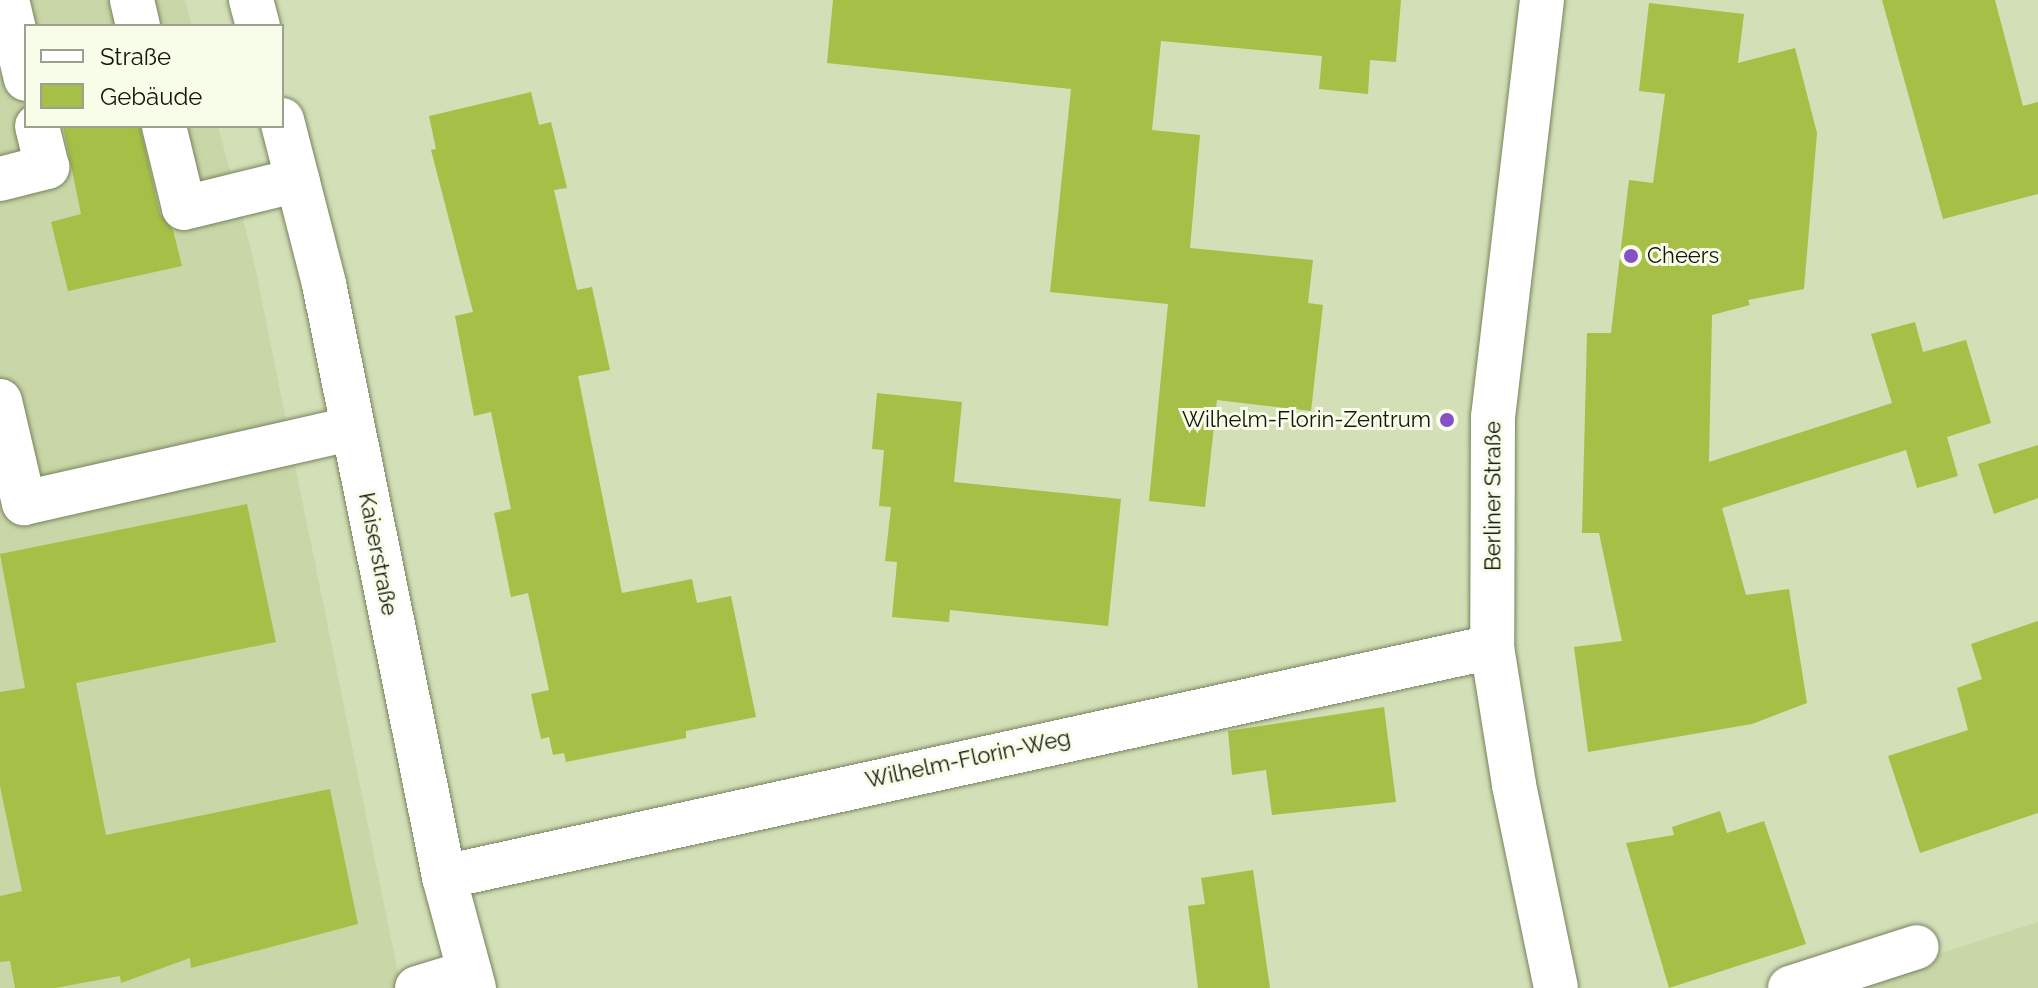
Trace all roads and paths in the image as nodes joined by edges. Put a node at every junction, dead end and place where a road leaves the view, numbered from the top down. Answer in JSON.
{"nodes":[{"id":1,"x":7,"y":0,"type":"edge"},
{"id":2,"x":132,"y":0,"type":"edge"},
{"id":3,"x":251,"y":0,"type":"edge"},
{"id":4,"x":1542,"y":0,"type":"edge"},
{"id":5,"x":138,"y":24,"type":"edge"},
{"id":6,"x":257,"y":24,"type":"edge"},
{"id":7,"x":24,"y":71,"type":"edge"},
{"id":8,"x":37,"y":128,"type":"edge"},
{"id":9,"x":164,"y":128,"type":"edge"},
{"id":10,"x":284,"y":128,"type":"edge"},
{"id":11,"x":0,"y":179,"type":"edge"},
{"id":12,"x":298,"y":180,"type":"junction"},
{"id":13,"x":0,"y":401,"type":"edge"},
{"id":14,"x":353,"y":428,"type":"junction"},
{"id":15,"x":1492,"y":647,"type":"junction"},
{"id":16,"x":444,"y":877,"type":"junction"},
{"id":17,"x":1917,"y":947,"type":"dead end"},
{"id":18,"x":472,"y":980,"type":"edge"},
{"id":19,"x":417,"y":988,"type":"edge"},
{"id":20,"x":1556,"y":988,"type":"edge"},
{"id":21,"x":1790,"y":988,"type":"edge"}],
"edges":[{"from":1,"to":7,"type":"street"},
{"from":2,"to":5,"type":"street"},
{"from":3,"to":6,"type":"street"},
{"from":4,"to":15,"type":"street","name":"Berliner Straße"},
{"from":8,"to":11,"type":"street"},
{"from":9,"to":12,"type":"street"},
{"from":10,"to":12,"type":"street","name":"Kaiserstraße"},
{"from":12,"to":14,"type":"street","name":"Kaiserstraße"},
{"from":13,"to":14,"type":"street"},
{"from":14,"to":16,"type":"street","name":"Kaiserstraße"},
{"from":15,"to":16,"type":"street","name":"Wilhelm-Florin-Weg"},
{"from":15,"to":20,"type":"street","name":"Berliner Straße"},
{"from":16,"to":18,"type":"street","name":"Kaiserstraße"},
{"from":17,"to":21,"type":"street"},
{"from":18,"to":19,"type":"street"}]}
